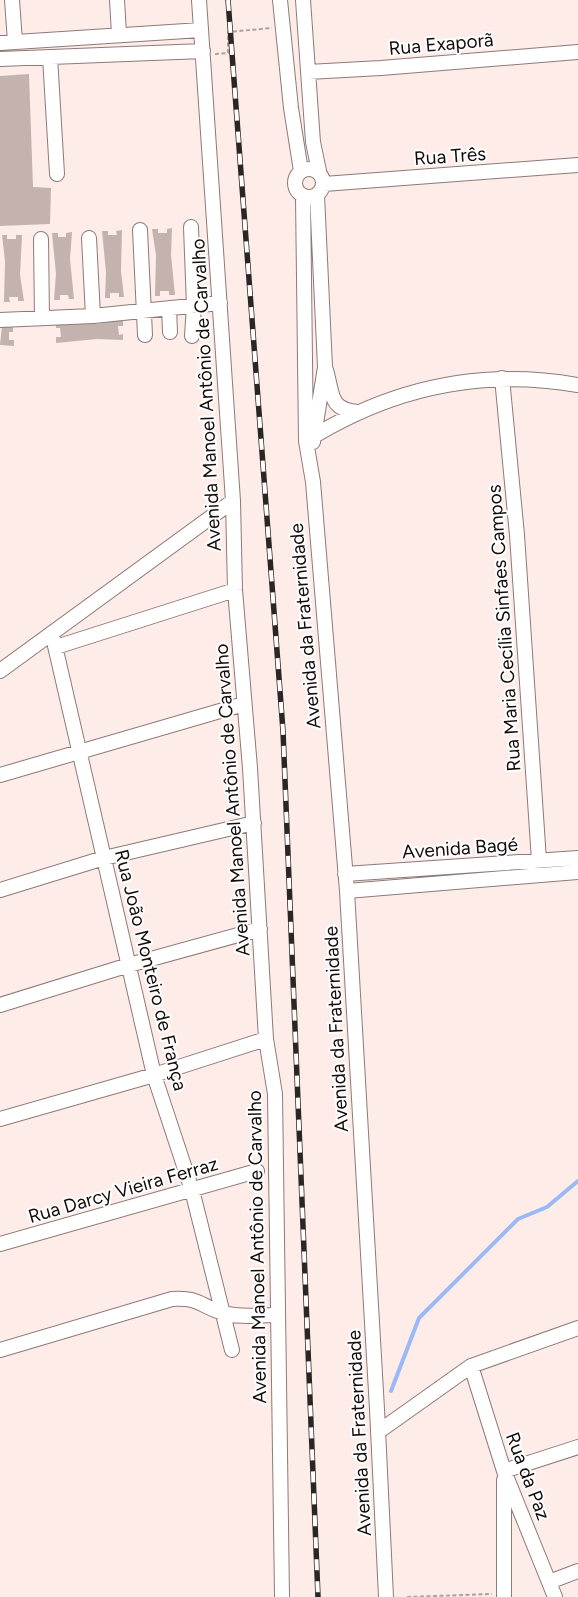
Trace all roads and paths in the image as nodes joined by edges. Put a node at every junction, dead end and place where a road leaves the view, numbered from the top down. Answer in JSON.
{"nodes":[{"id":1,"x":12,"y":0,"type":"edge"},
{"id":2,"x":116,"y":0,"type":"edge"},
{"id":3,"x":199,"y":0,"type":"edge"},
{"id":4,"x":280,"y":0,"type":"edge"},
{"id":5,"x":303,"y":0,"type":"edge"},
{"id":6,"x":273,"y":28,"type":"dead end"},
{"id":7,"x":201,"y":30,"type":"junction"},
{"id":8,"x":119,"y":34,"type":"junction"},
{"id":9,"x":15,"y":42,"type":"junction"},
{"id":10,"x":0,"y":43,"type":"edge"},
{"id":11,"x":578,"y":52,"type":"edge"},
{"id":12,"x":203,"y":54,"type":"junction"},
{"id":13,"x":50,"y":57,"type":"junction"},
{"id":14,"x":0,"y":59,"type":"edge"},
{"id":15,"x":308,"y":72,"type":"junction"},
{"id":16,"x":578,"y":165,"type":"edge"},
{"id":17,"x":301,"y":171,"type":"junction"},
{"id":18,"x":57,"y":174,"type":"dead end"},
{"id":19,"x":316,"y":186,"type":"junction"},
{"id":20,"x":191,"y":227,"type":"dead end"},
{"id":21,"x":140,"y":230,"type":"dead end"},
{"id":22,"x":89,"y":238,"type":"dead end"},
{"id":23,"x":41,"y":239,"type":"dead end"},
{"id":24,"x":220,"y":303,"type":"junction"},
{"id":25,"x":194,"y":306,"type":"junction"},
{"id":26,"x":169,"y":308,"type":"junction"},
{"id":27,"x":146,"y":310,"type":"junction"},
{"id":28,"x":93,"y":316,"type":"junction"},
{"id":29,"x":42,"y":318,"type":"junction"},
{"id":30,"x":0,"y":320,"type":"edge"},
{"id":31,"x":170,"y":332,"type":"dead end"},
{"id":32,"x":145,"y":334,"type":"dead end"},
{"id":33,"x":192,"y":336,"type":"dead end"},
{"id":34,"x":306,"y":337,"type":"junction"},
{"id":35,"x":325,"y":367,"type":"junction"},
{"id":36,"x":502,"y":378,"type":"junction"},
{"id":37,"x":578,"y":385,"type":"edge"},
{"id":38,"x":318,"y":405,"type":"junction"},
{"id":39,"x":359,"y":412,"type":"junction"},
{"id":40,"x":343,"y":420,"type":"junction"},
{"id":41,"x":310,"y":439,"type":"junction"},
{"id":42,"x":233,"y":501,"type":"junction"},
{"id":43,"x":235,"y":590,"type":"junction"},
{"id":44,"x":54,"y":640,"type":"junction"},
{"id":45,"x":0,"y":671,"type":"edge"},
{"id":46,"x":244,"y":704,"type":"junction"},
{"id":47,"x":80,"y":752,"type":"junction"},
{"id":48,"x":0,"y":775,"type":"edge"},
{"id":49,"x":254,"y":823,"type":"junction"},
{"id":50,"x":104,"y":858,"type":"junction"},
{"id":51,"x":578,"y":858,"type":"edge"},
{"id":52,"x":540,"y":868,"type":"junction"},
{"id":53,"x":578,"y":872,"type":"edge"},
{"id":54,"x":345,"y":874,"type":"junction"},
{"id":55,"x":0,"y":890,"type":"edge"},
{"id":56,"x":347,"y":891,"type":"junction"},
{"id":57,"x":260,"y":929,"type":"junction"},
{"id":58,"x":129,"y":965,"type":"junction"},
{"id":59,"x":0,"y":1005,"type":"edge"},
{"id":60,"x":266,"y":1039,"type":"junction"},
{"id":61,"x":154,"y":1075,"type":"junction"},
{"id":62,"x":0,"y":1120,"type":"edge"},
{"id":63,"x":257,"y":1171,"type":"dead end"},
{"id":64,"x":192,"y":1190,"type":"junction"},
{"id":65,"x":0,"y":1244,"type":"edge"},
{"id":66,"x":222,"y":1313,"type":"junction"},
{"id":67,"x":277,"y":1315,"type":"junction"},
{"id":68,"x":578,"y":1328,"type":"edge"},
{"id":69,"x":0,"y":1350,"type":"edge"},
{"id":70,"x":232,"y":1350,"type":"dead end"},
{"id":71,"x":471,"y":1366,"type":"junction"},
{"id":72,"x":378,"y":1432,"type":"junction"},
{"id":73,"x":578,"y":1447,"type":"edge"},
{"id":74,"x":504,"y":1472,"type":"junction"},
{"id":75,"x":578,"y":1571,"type":"edge"},
{"id":76,"x":549,"y":1582,"type":"junction"},
{"id":77,"x":504,"y":1595,"type":"edge"},
{"id":78,"x":282,"y":1597,"type":"edge"},
{"id":79,"x":386,"y":1597,"type":"edge"},
{"id":80,"x":407,"y":1597,"type":"edge"},
{"id":81,"x":555,"y":1597,"type":"edge"}],
"edges":[{"from":1,"to":9,"type":"street"},
{"from":2,"to":8,"type":"street"},
{"from":3,"to":7,"type":"street","name":"Avenida Manoel Antônio de Carvalho"},
{"from":4,"to":17,"type":"street","name":"Avenida da Fraternidade"},
{"from":5,"to":15,"type":"street","name":"Avenida da Fraternidade"},
{"from":6,"to":12,"type":"path"},
{"from":7,"to":8,"type":"street"},
{"from":7,"to":12,"type":"street","name":"Avenida Manoel Antônio de Carvalho"},
{"from":8,"to":9,"type":"street"},
{"from":9,"to":10,"type":"street"},
{"from":11,"to":15,"type":"street","name":"Rua Exaporã"},
{"from":12,"to":13,"type":"street"},
{"from":12,"to":24,"type":"street","name":"Avenida Manoel Antônio de Carvalho"},
{"from":13,"to":14,"type":"street"},
{"from":13,"to":18,"type":"street"},
{"from":15,"to":19,"type":"street","name":"Avenida da Fraternidade"},
{"from":16,"to":19,"type":"street","name":"Rua Três"},
{"from":17,"to":19,"type":"street"},
{"from":17,"to":19,"type":"street","name":"Avenida da Fraternidade"},
{"from":19,"to":34,"type":"street","name":"Avenida da Fraternidade"},
{"from":19,"to":35,"type":"street","name":"Avenida da Fraternidade"},
{"from":20,"to":25,"type":"street"},
{"from":21,"to":27,"type":"street"},
{"from":22,"to":28,"type":"street"},
{"from":23,"to":29,"type":"street"},
{"from":24,"to":25,"type":"street"},
{"from":24,"to":42,"type":"street","name":"Avenida Manoel Antônio de Carvalho"},
{"from":25,"to":26,"type":"street"},
{"from":25,"to":33,"type":"street"},
{"from":26,"to":27,"type":"street"},
{"from":26,"to":31,"type":"street"},
{"from":27,"to":28,"type":"street"},
{"from":27,"to":32,"type":"street"},
{"from":28,"to":29,"type":"street"},
{"from":29,"to":30,"type":"street"},
{"from":34,"to":38,"type":"street"},
{"from":34,"to":41,"type":"street","name":"Avenida da Fraternidade"},
{"from":35,"to":38,"type":"street","name":"Avenida da Fraternidade"},
{"from":35,"to":39,"type":"street"},
{"from":36,"to":37,"type":"street"},
{"from":36,"to":39,"type":"street"},
{"from":36,"to":52,"type":"street","name":"Rua Maria Cecília Sinfaes Campos"},
{"from":38,"to":40,"type":"street"},
{"from":38,"to":41,"type":"street","name":"Avenida da Fraternidade"},
{"from":39,"to":40,"type":"street"},
{"from":40,"to":41,"type":"street"},
{"from":41,"to":54,"type":"street","name":"Avenida da Fraternidade"},
{"from":42,"to":43,"type":"street","name":"Avenida Manoel Antônio de Carvalho"},
{"from":42,"to":44,"type":"street"},
{"from":43,"to":44,"type":"street"},
{"from":43,"to":46,"type":"street","name":"Avenida Manoel Antônio de Carvalho"},
{"from":44,"to":45,"type":"street"},
{"from":44,"to":47,"type":"street","name":"Rua João Monteiro de França"},
{"from":46,"to":47,"type":"street"},
{"from":46,"to":49,"type":"street","name":"Avenida Manoel Antônio de Carvalho"},
{"from":47,"to":48,"type":"street"},
{"from":47,"to":50,"type":"street","name":"Rua João Monteiro de França"},
{"from":49,"to":50,"type":"street"},
{"from":49,"to":57,"type":"street","name":"Avenida Manoel Antônio de Carvalho"},
{"from":50,"to":55,"type":"street"},
{"from":50,"to":58,"type":"street","name":"Rua João Monteiro de França"},
{"from":51,"to":52,"type":"street","name":"Avenida Bagé"},
{"from":52,"to":53,"type":"street","name":"Avenida Bagé"},
{"from":52,"to":54,"type":"street","name":"Avenida Bagé"},
{"from":52,"to":56,"type":"street","name":"Avenida Bagé"},
{"from":54,"to":56,"type":"street","name":"Avenida da Fraternidade"},
{"from":56,"to":72,"type":"street","name":"Avenida da Fraternidade"},
{"from":57,"to":58,"type":"street"},
{"from":57,"to":60,"type":"street","name":"Avenida Manoel Antônio de Carvalho"},
{"from":58,"to":59,"type":"street"},
{"from":58,"to":61,"type":"street","name":"Rua João Monteiro de França"},
{"from":60,"to":61,"type":"street"},
{"from":60,"to":67,"type":"street","name":"Avenida Manoel Antônio de Carvalho"},
{"from":61,"to":62,"type":"street"},
{"from":61,"to":64,"type":"street","name":"Rua João Monteiro de França"},
{"from":63,"to":64,"type":"street","name":"Rua Darcy Vieira Ferraz"},
{"from":64,"to":65,"type":"street","name":"Rua Darcy Vieira Ferraz"},
{"from":64,"to":66,"type":"street","name":"Rua João Monteiro de França"},
{"from":66,"to":67,"type":"street"},
{"from":66,"to":69,"type":"street"},
{"from":66,"to":70,"type":"street","name":"Rua João Monteiro de França"},
{"from":67,"to":78,"type":"street","name":"Avenida Manoel Antônio de Carvalho"},
{"from":68,"to":71,"type":"street"},
{"from":71,"to":72,"type":"street"},
{"from":71,"to":74,"type":"street","name":"Rua da Paz"},
{"from":72,"to":79,"type":"street","name":"Avenida da Fraternidade"},
{"from":73,"to":74,"type":"street"},
{"from":74,"to":76,"type":"street","name":"Rua da Paz"},
{"from":74,"to":77,"type":"street"},
{"from":75,"to":76,"type":"street"},
{"from":76,"to":81,"type":"street","name":"Rua da Paz"},
{"from":77,"to":80,"type":"path"}]}
